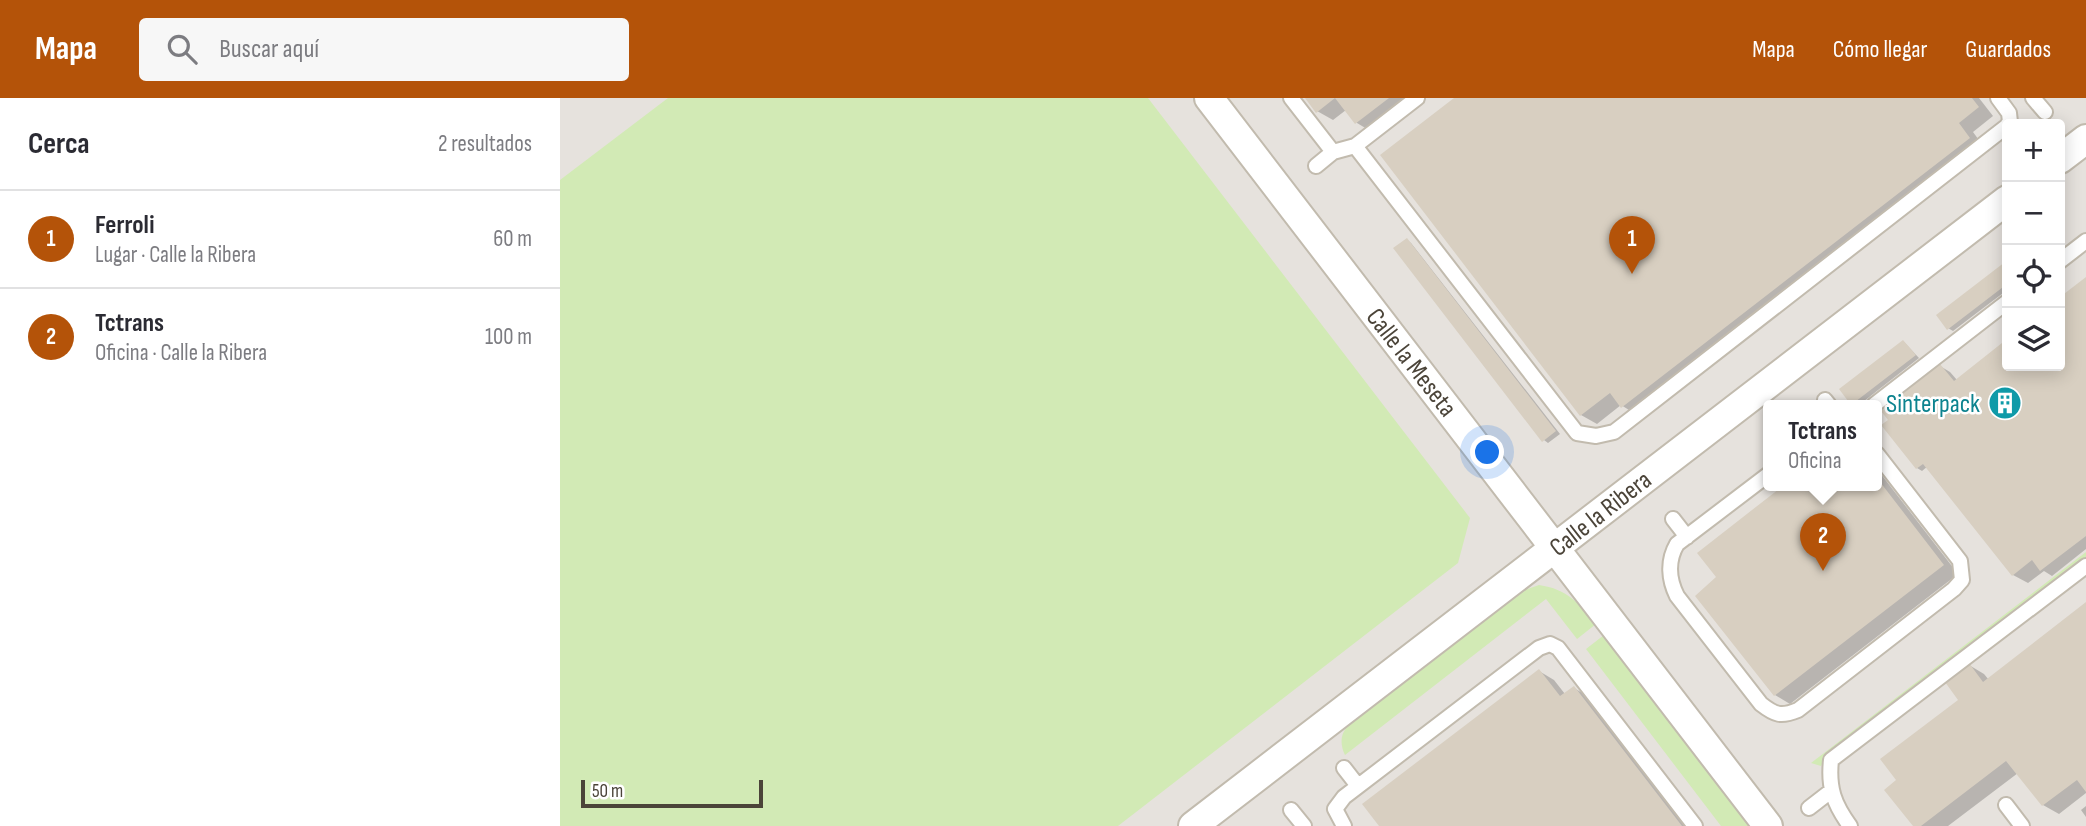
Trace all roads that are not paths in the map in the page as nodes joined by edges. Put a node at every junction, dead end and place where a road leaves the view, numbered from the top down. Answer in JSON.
{"nodes":[{"id":1,"x":1209,"y":98,"type":"edge"},
{"id":2,"x":1291,"y":98,"type":"edge"},
{"id":3,"x":1417,"y":98,"type":"edge"},
{"id":4,"x":1998,"y":98,"type":"edge"},
{"id":5,"x":2008,"y":119,"type":"edge"},
{"id":6,"x":2002,"y":131,"type":"edge"},
{"id":7,"x":2086,"y":139,"type":"edge"},
{"id":8,"x":1355,"y":146,"type":"junction"},
{"id":9,"x":1333,"y":152,"type":"junction"},
{"id":10,"x":2065,"y":155,"type":"edge"},
{"id":11,"x":1315,"y":166,"type":"dead end"},
{"id":12,"x":2002,"y":204,"type":"edge"},
{"id":13,"x":2086,"y":241,"type":"edge"},
{"id":14,"x":2065,"y":257,"type":"edge"},
{"id":15,"x":2002,"y":306,"type":"edge"},
{"id":16,"x":1880,"y":400,"type":"edge"},
{"id":17,"x":1882,"y":460,"type":"edge"},
{"id":18,"x":1763,"y":479,"type":"edge"},
{"id":19,"x":1673,"y":519,"type":"dead end"},
{"id":20,"x":1687,"y":537,"type":"junction"},
{"id":21,"x":1554,"y":548,"type":"junction"},
{"id":22,"x":2086,"y":566,"type":"edge"},
{"id":23,"x":1344,"y":768,"type":"dead end"},
{"id":24,"x":1358,"y":786,"type":"junction"},
{"id":25,"x":1831,"y":791,"type":"junction"},
{"id":26,"x":2006,"y":805,"type":"dead end"},
{"id":27,"x":1809,"y":808,"type":"dead end"},
{"id":28,"x":1291,"y":810,"type":"dead end"},
{"id":29,"x":1193,"y":826,"type":"edge"},
{"id":30,"x":1304,"y":826,"type":"edge"},
{"id":31,"x":1344,"y":826,"type":"edge"},
{"id":32,"x":1695,"y":826,"type":"edge"},
{"id":33,"x":1768,"y":826,"type":"edge"},
{"id":34,"x":1850,"y":826,"type":"edge"},
{"id":35,"x":2022,"y":826,"type":"edge"}],
"edges":[{"from":1,"to":21,"type":"street","name":"Calle la Meseta"},
{"from":2,"to":9,"type":"lane"},
{"from":3,"to":8,"type":"lane"},
{"from":4,"to":5,"type":"lane"},
{"from":6,"to":8,"type":"lane"},
{"from":7,"to":10,"type":"street"},
{"from":8,"to":9,"type":"lane"},
{"from":9,"to":11,"type":"lane"},
{"from":12,"to":21,"type":"street","name":"Calle la Ribera"},
{"from":13,"to":14,"type":"lane"},
{"from":15,"to":16,"type":"lane"},
{"from":17,"to":20,"type":"lane"},
{"from":18,"to":20,"type":"lane"},
{"from":19,"to":20,"type":"lane"},
{"from":21,"to":29,"type":"street","name":"Calle la Ribera"},
{"from":21,"to":33,"type":"street","name":"Calle la Meseta"},
{"from":22,"to":25,"type":"lane"},
{"from":23,"to":24,"type":"lane"},
{"from":24,"to":31,"type":"lane"},
{"from":24,"to":32,"type":"lane"},
{"from":25,"to":27,"type":"lane"},
{"from":25,"to":34,"type":"lane"},
{"from":26,"to":35,"type":"lane"},
{"from":28,"to":30,"type":"lane"}]}
